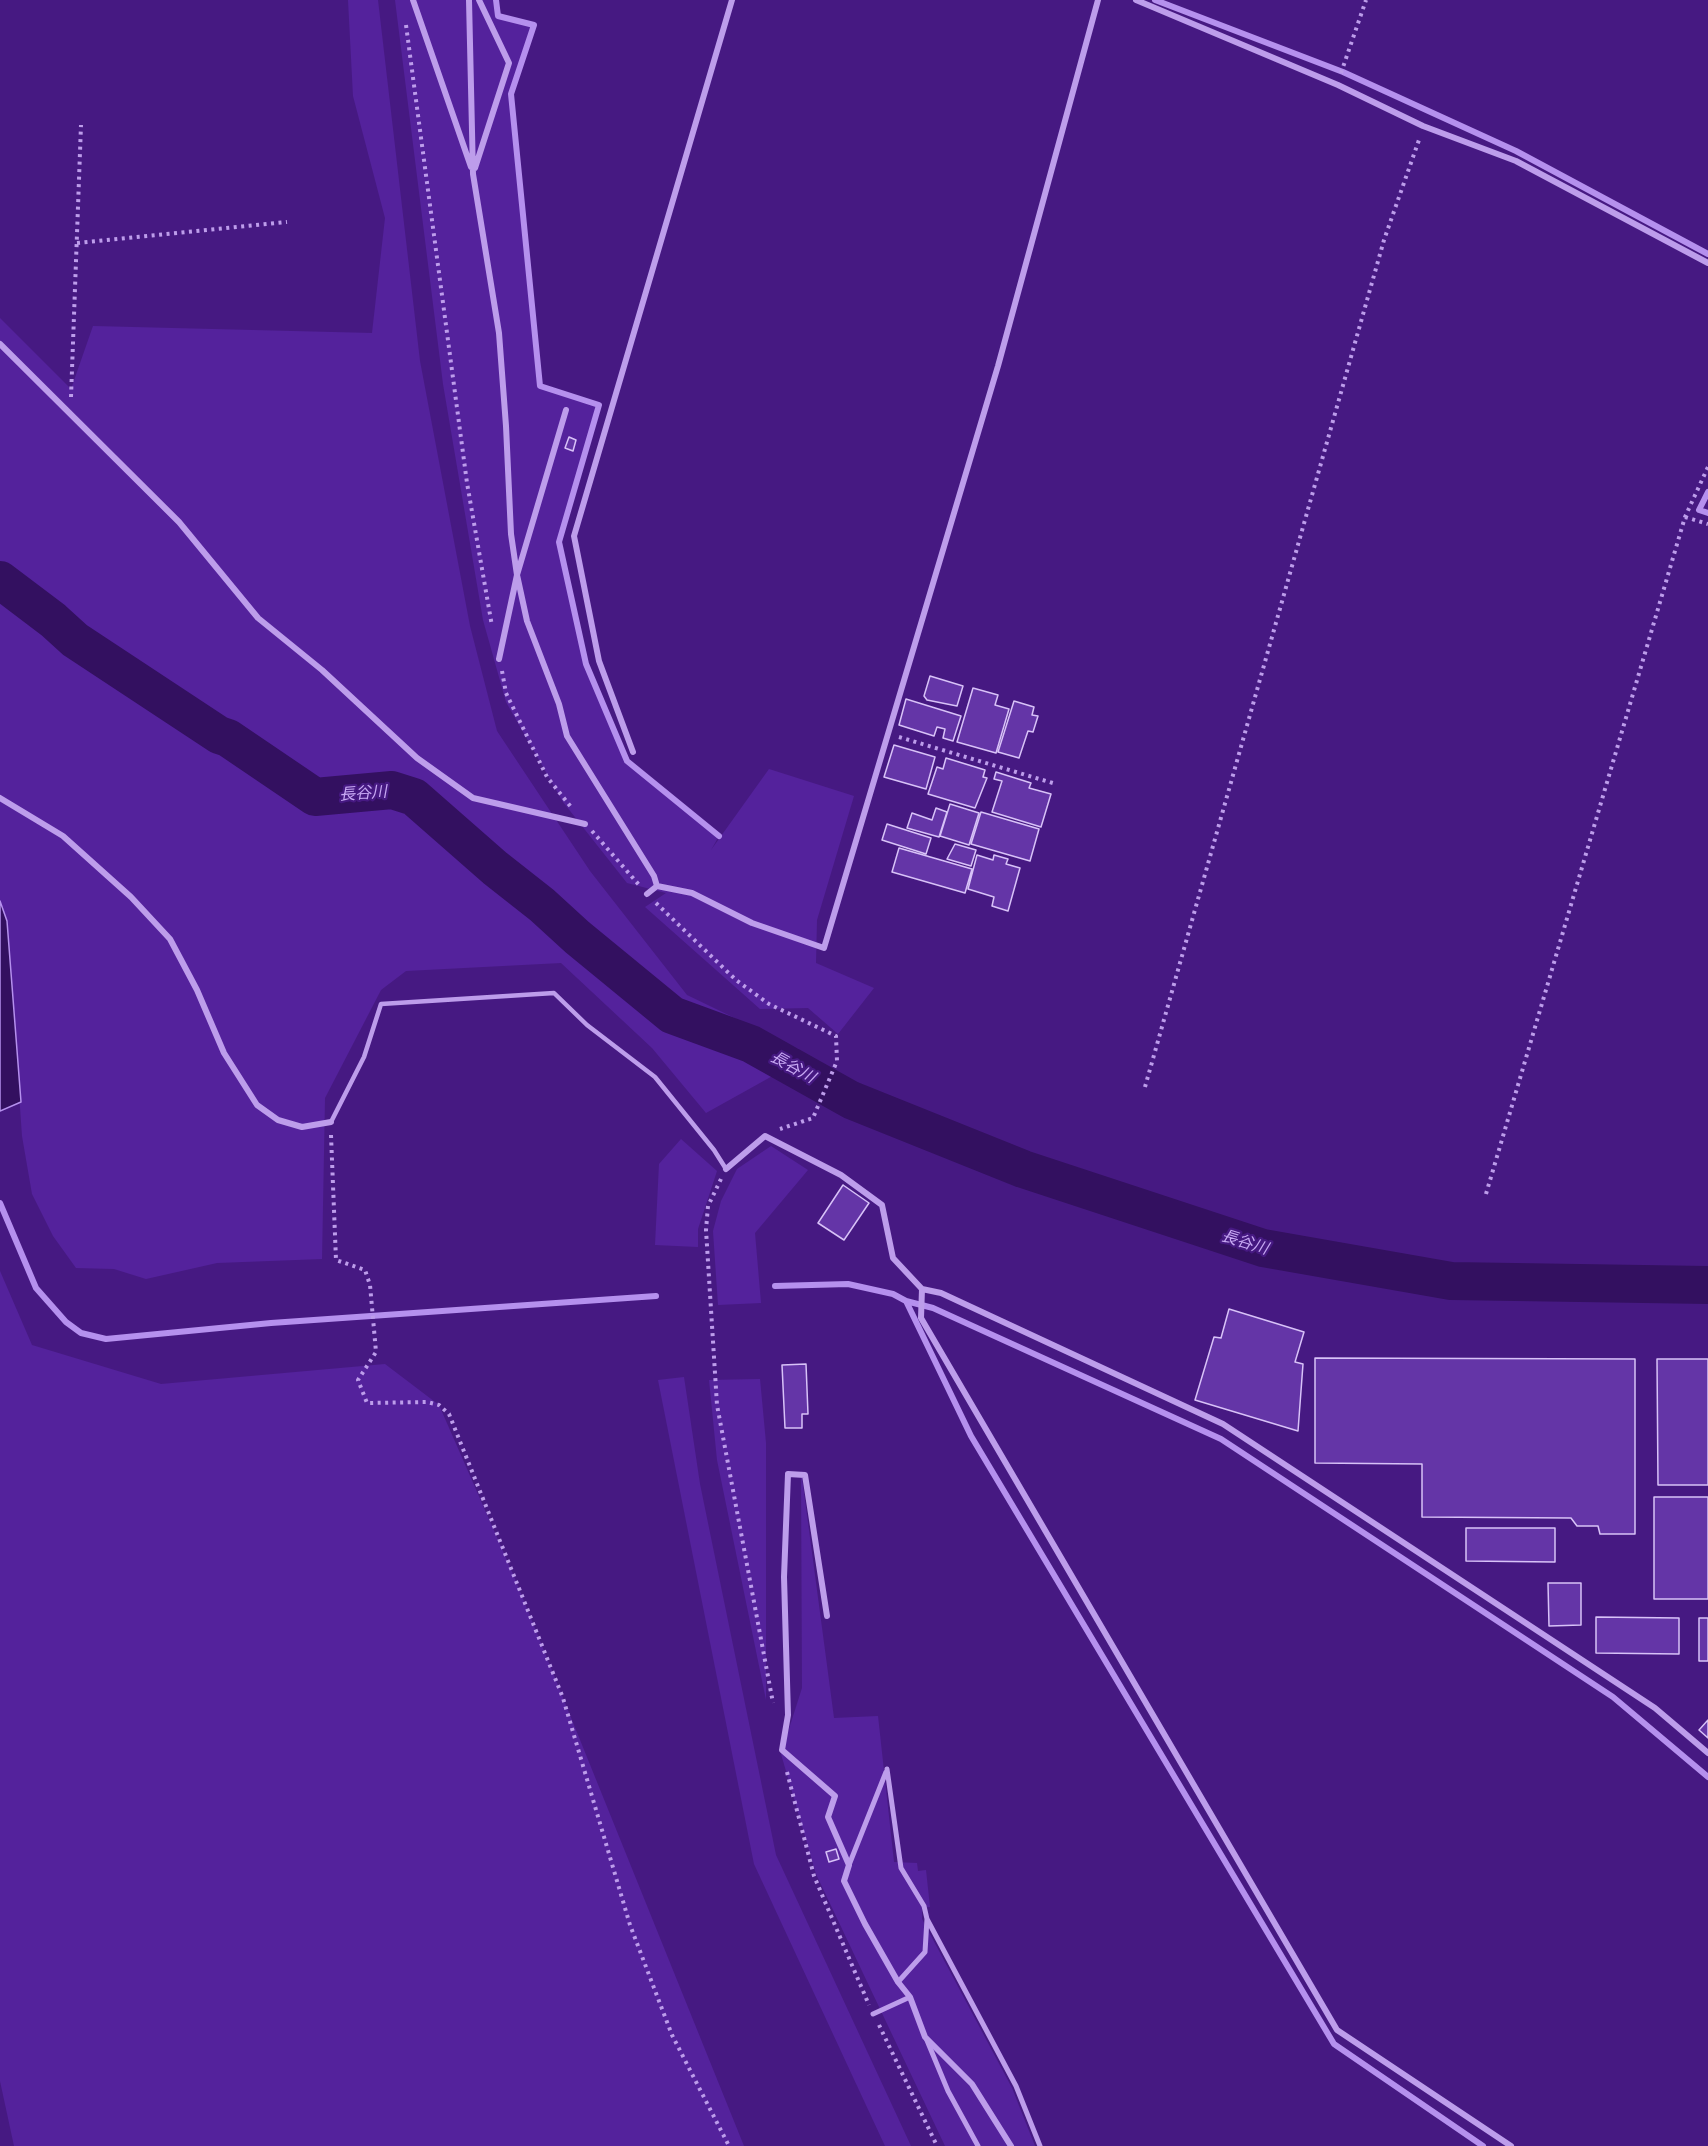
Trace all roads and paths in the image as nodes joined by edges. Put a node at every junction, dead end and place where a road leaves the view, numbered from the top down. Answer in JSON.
{"nodes":[{"id":1,"x":413,"y":0,"type":"edge"},
{"id":2,"x":469,"y":0,"type":"edge"},
{"id":3,"x":479,"y":0,"type":"edge"},
{"id":4,"x":732,"y":0,"type":"edge"},
{"id":5,"x":1098,"y":0,"type":"edge"},
{"id":6,"x":1136,"y":0,"type":"edge"},
{"id":7,"x":1366,"y":0,"type":"edge"},
{"id":8,"x":406,"y":24,"type":"dead end"},
{"id":9,"x":1338,"y":85,"type":"junction"},
{"id":10,"x":81,"y":125,"type":"dead end"},
{"id":11,"x":1423,"y":126,"type":"junction"},
{"id":12,"x":473,"y":174,"type":"junction"},
{"id":13,"x":287,"y":222,"type":"dead end"},
{"id":14,"x":76,"y":243,"type":"junction"},
{"id":15,"x":1708,"y":263,"type":"edge"},
{"id":16,"x":0,"y":344,"type":"edge"},
{"id":17,"x":566,"y":411,"type":"dead end"},
{"id":18,"x":70,"y":415,"type":"junction"},
{"id":19,"x":1708,"y":467,"type":"edge"},
{"id":20,"x":1685,"y":517,"type":"junction"},
{"id":21,"x":1708,"y":524,"type":"edge"},
{"id":22,"x":516,"y":575,"type":"junction"},
{"id":23,"x":492,"y":628,"type":"dead end"},
{"id":24,"x":500,"y":658,"type":"joint"},
{"id":25,"x":889,"y":734,"type":"junction"},
{"id":26,"x":633,"y":752,"type":"dead end"},
{"id":27,"x":1056,"y":784,"type":"dead end"},
{"id":28,"x":0,"y":798,"type":"edge"},
{"id":29,"x":585,"y":824,"type":"junction"},
{"id":30,"x":657,"y":886,"type":"junction"},
{"id":31,"x":647,"y":894,"type":"junction"},
{"id":32,"x":1145,"y":1087,"type":"dead end"},
{"id":33,"x":331,"y":1122,"type":"junction"},
{"id":34,"x":765,"y":1136,"type":"junction"},
{"id":35,"x":726,"y":1169,"type":"joint"},
{"id":36,"x":1486,"y":1194,"type":"dead end"},
{"id":37,"x":922,"y":1289,"type":"junction"},
{"id":38,"x":827,"y":1616,"type":"dead end"},
{"id":39,"x":1708,"y":1753,"type":"edge"},
{"id":40,"x":849,"y":1865,"type":"junction"},
{"id":41,"x":927,"y":1919,"type":"junction"},
{"id":42,"x":898,"y":1982,"type":"junction"},
{"id":43,"x":910,"y":1997,"type":"junction"},
{"id":44,"x":873,"y":2014,"type":"dead end"},
{"id":45,"x":925,"y":2037,"type":"junction"},
{"id":46,"x":729,"y":2146,"type":"edge"},
{"id":47,"x":978,"y":2146,"type":"edge"},
{"id":48,"x":1011,"y":2146,"type":"edge"},
{"id":49,"x":1040,"y":2146,"type":"edge"},
{"id":50,"x":1510,"y":2146,"type":"edge"}],
"edges":[{"from":1,"to":12,"type":"street"},
{"from":2,"to":12,"type":"street"},
{"from":3,"to":12,"type":"street"},
{"from":4,"to":26,"type":"street"},
{"from":5,"to":25,"type":"street"},
{"from":6,"to":9,"type":"street"},
{"from":7,"to":9,"type":"path"},
{"from":8,"to":23,"type":"path"},
{"from":9,"to":11,"type":"street"},
{"from":10,"to":14,"type":"path"},
{"from":11,"to":15,"type":"street"},
{"from":11,"to":32,"type":"path"},
{"from":12,"to":22,"type":"street"},
{"from":13,"to":14,"type":"path"},
{"from":14,"to":18,"type":"path"},
{"from":16,"to":18,"type":"street"},
{"from":17,"to":22,"type":"street"},
{"from":18,"to":29,"type":"street"},
{"from":19,"to":20,"type":"path"},
{"from":20,"to":21,"type":"path"},
{"from":20,"to":36,"type":"path"},
{"from":22,"to":24,"type":"street"},
{"from":22,"to":30,"type":"street"},
{"from":24,"to":29,"type":"path"},
{"from":25,"to":27,"type":"path"},
{"from":25,"to":30,"type":"street"},
{"from":28,"to":33,"type":"street"},
{"from":29,"to":31,"type":"path"},
{"from":30,"to":31,"type":"street"},
{"from":31,"to":34,"type":"path"},
{"from":33,"to":35,"type":"lane"},
{"from":33,"to":46,"type":"path"},
{"from":34,"to":35,"type":"street"},
{"from":34,"to":37,"type":"street"},
{"from":37,"to":39,"type":"street"},
{"from":37,"to":50,"type":"street"},
{"from":38,"to":40,"type":"street"},
{"from":40,"to":41,"type":"street"},
{"from":40,"to":42,"type":"street"},
{"from":41,"to":42,"type":"street"},
{"from":41,"to":49,"type":"street"},
{"from":42,"to":43,"type":"street"},
{"from":43,"to":44,"type":"street"},
{"from":43,"to":45,"type":"street"},
{"from":45,"to":47,"type":"street"},
{"from":45,"to":48,"type":"street"}]}
